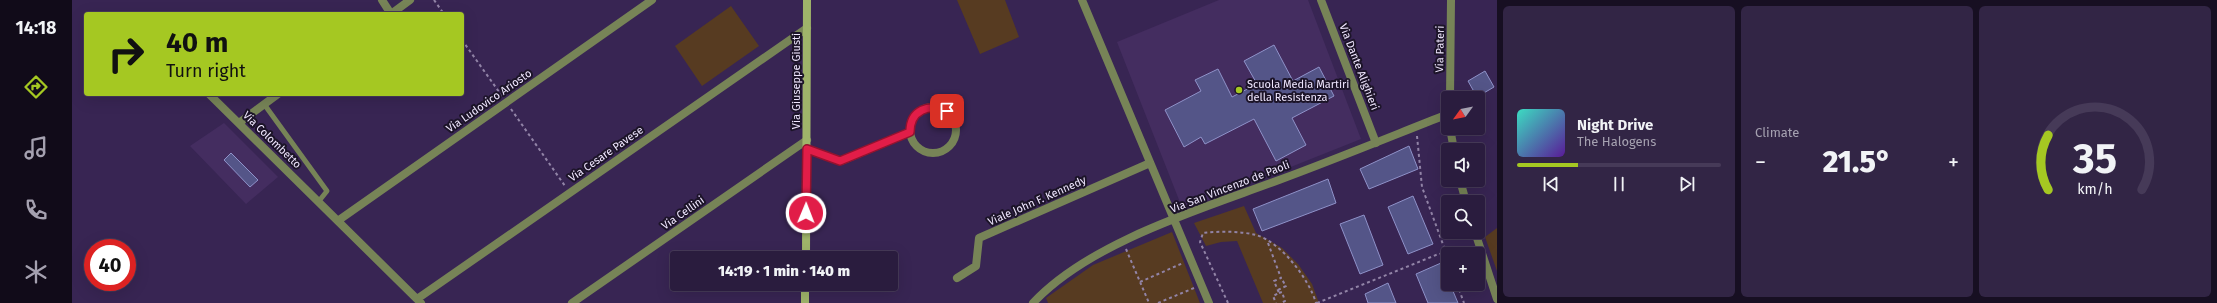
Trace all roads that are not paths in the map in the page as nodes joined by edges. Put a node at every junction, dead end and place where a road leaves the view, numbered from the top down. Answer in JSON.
{"nodes":[{"id":1,"x":382,"y":0,"type":"edge"},
{"id":2,"x":410,"y":0,"type":"edge"},
{"id":3,"x":652,"y":0,"type":"edge"},
{"id":4,"x":807,"y":0,"type":"edge"},
{"id":5,"x":1082,"y":0,"type":"edge"},
{"id":6,"x":1321,"y":0,"type":"edge"},
{"id":7,"x":1452,"y":0,"type":"edge"},
{"id":8,"x":390,"y":12,"type":"edge"},
{"id":9,"x":394,"y":12,"type":"edge"},
{"id":10,"x":807,"y":28,"type":"junction"},
{"id":11,"x":1450,"y":91,"type":"edge"},
{"id":12,"x":211,"y":96,"type":"edge"},
{"id":13,"x":275,"y":96,"type":"edge"},
{"id":14,"x":264,"y":104,"type":"junction"},
{"id":15,"x":1441,"y":117,"type":"edge"},
{"id":16,"x":238,"y":123,"type":"junction"},
{"id":17,"x":910,"y":132,"type":"junction"},
{"id":18,"x":807,"y":140,"type":"junction"},
{"id":19,"x":1376,"y":143,"type":"junction"},
{"id":20,"x":807,"y":149,"type":"junction"},
{"id":21,"x":1150,"y":163,"type":"junction"},
{"id":22,"x":319,"y":201,"type":"junction"},
{"id":23,"x":339,"y":220,"type":"junction"},
{"id":24,"x":1174,"y":220,"type":"junction"},
{"id":25,"x":1477,"y":239,"type":"edge"},
{"id":26,"x":806,"y":251,"type":"edge"},
{"id":27,"x":957,"y":278,"type":"dead end"},
{"id":28,"x":805,"y":291,"type":"edge"},
{"id":29,"x":1497,"y":299,"type":"edge"},
{"id":30,"x":419,"y":301,"type":"edge"},
{"id":31,"x":572,"y":303,"type":"edge"},
{"id":32,"x":805,"y":303,"type":"edge"},
{"id":33,"x":1033,"y":303,"type":"edge"},
{"id":34,"x":1209,"y":303,"type":"edge"}],
"edges":[{"from":1,"to":8,"type":"street"},
{"from":2,"to":9,"type":"street"},
{"from":3,"to":23,"type":"street","name":"Via Ludovico Ariosto"},
{"from":4,"to":10,"type":"street","name":"Via Giuseppe Giusti"},
{"from":5,"to":21,"type":"street"},
{"from":6,"to":19,"type":"street","name":"Via Dante Alighieri"},
{"from":7,"to":11,"type":"street","name":"Via Pateri"},
{"from":10,"to":18,"type":"street","name":"Via Giuseppe Giusti"},
{"from":10,"to":30,"type":"street","name":"Via Cesare Pavese"},
{"from":12,"to":16,"type":"street","name":"Via Colombetto"},
{"from":13,"to":14,"type":"street"},
{"from":14,"to":16,"type":"street"},
{"from":14,"to":22,"type":"lane","name":"Via Colombetto"},
{"from":15,"to":19,"type":"street","name":"Via San Vincenzo de Paoli"},
{"from":16,"to":22,"type":"street","name":"Via Colombetto"},
{"from":17,"to":17,"type":"street"},
{"from":17,"to":20,"type":"street"},
{"from":18,"to":20,"type":"street","name":"Via Giuseppe Giusti"},
{"from":18,"to":31,"type":"street","name":"Via Cellini"},
{"from":19,"to":24,"type":"street","name":"Via San Vincenzo de Paoli"},
{"from":20,"to":26,"type":"street","name":"Via Giuseppe Giusti"},
{"from":21,"to":24,"type":"street"},
{"from":21,"to":27,"type":"street","name":"Viale John F. Kennedy"},
{"from":22,"to":23,"type":"street","name":"Via Colombetto"},
{"from":23,"to":30,"type":"street","name":"Via Colombetto"},
{"from":24,"to":33,"type":"street","name":"Via San Vincenzo de Paoli"},
{"from":24,"to":34,"type":"street"},
{"from":25,"to":29,"type":"street"},
{"from":28,"to":32,"type":"street"}]}
